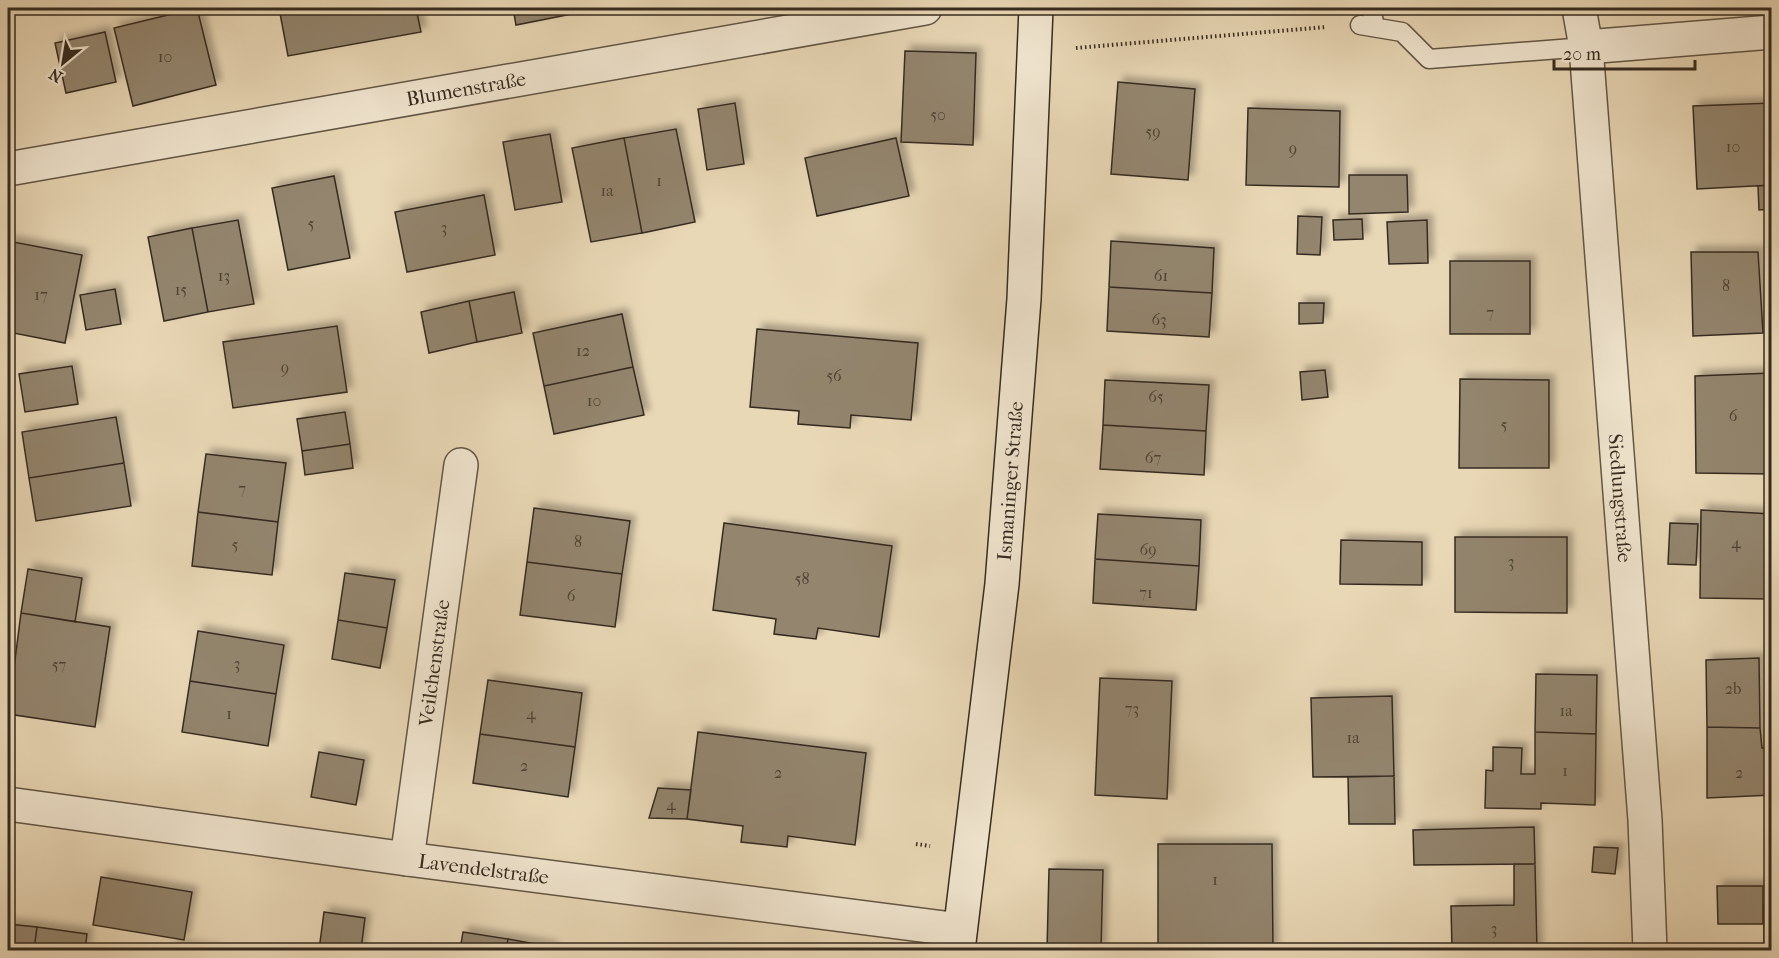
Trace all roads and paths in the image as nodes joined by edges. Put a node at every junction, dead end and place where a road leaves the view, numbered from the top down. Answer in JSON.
{"nodes":[{"id":1,"x":925,"y":8,"type":"edge"},
{"id":2,"x":1036,"y":8,"type":"edge"},
{"id":3,"x":1371,"y":8,"type":"edge"},
{"id":4,"x":1579,"y":8,"type":"edge"},
{"id":5,"x":1367,"y":26,"type":"junction"},
{"id":6,"x":1772,"y":32,"type":"edge"},
{"id":7,"x":1586,"y":47,"type":"junction"},
{"id":8,"x":1035,"y":51,"type":"junction"},
{"id":9,"x":8,"y":169,"type":"edge"},
{"id":10,"x":461,"y":465,"type":"dead end"},
{"id":11,"x":8,"y":804,"type":"edge"},
{"id":12,"x":407,"y":859,"type":"junction"},
{"id":13,"x":959,"y":940,"type":"edge"},
{"id":14,"x":1650,"y":951,"type":"edge"}],
"edges":[{"from":1,"to":9,"type":"street","name":"Blumenstraße"},
{"from":2,"to":8,"type":"street","name":"Ismaninger Straße"},
{"from":3,"to":5,"type":"lane"},
{"from":4,"to":7,"type":"street","name":"Siedlungstraße"},
{"from":5,"to":7,"type":"lane"},
{"from":5,"to":8,"type":"path"},
{"from":6,"to":7,"type":"street"},
{"from":7,"to":14,"type":"street","name":"Siedlungstraße"},
{"from":8,"to":13,"type":"street","name":"Ismaninger Straße"},
{"from":10,"to":12,"type":"street","name":"Veilchenstraße"},
{"from":11,"to":12,"type":"street","name":"Lavendelstraße"},
{"from":12,"to":13,"type":"street","name":"Lavendelstraße"}]}
